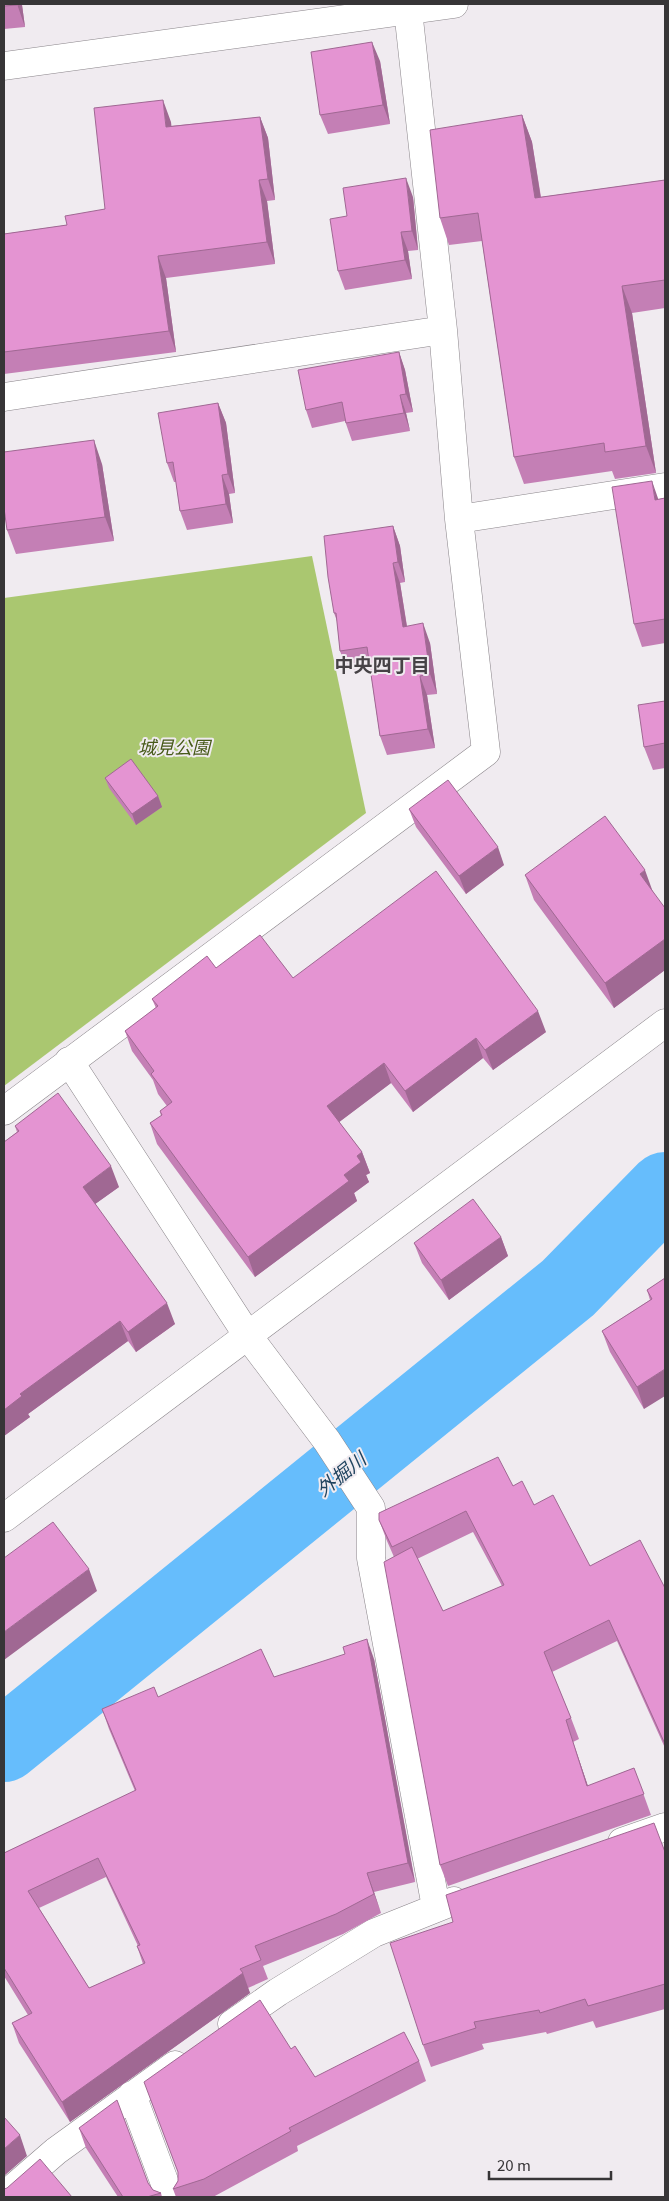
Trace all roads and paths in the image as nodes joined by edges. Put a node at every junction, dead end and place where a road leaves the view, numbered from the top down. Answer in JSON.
{"nodes":[{"id":1,"x":454,"y":4,"type":"edge"},
{"id":2,"x":408,"y":10,"type":"junction"},
{"id":3,"x":4,"y":66,"type":"edge"},
{"id":4,"x":443,"y":330,"type":"junction"},
{"id":5,"x":4,"y":397,"type":"edge"},
{"id":6,"x":665,"y":488,"type":"edge"},
{"id":7,"x":459,"y":519,"type":"junction"},
{"id":8,"x":665,"y":1023,"type":"edge"},
{"id":9,"x":69,"y":1061,"type":"junction"},
{"id":10,"x":4,"y":1111,"type":"edge"},
{"id":11,"x":248,"y":1336,"type":"junction"},
{"id":12,"x":4,"y":1518,"type":"edge"},
{"id":13,"x":665,"y":1827,"type":"edge"},
{"id":14,"x":601,"y":1849,"type":"edge"},
{"id":15,"x":482,"y":1891,"type":"edge"},
{"id":16,"x":436,"y":1907,"type":"junction"},
{"id":17,"x":132,"y":2095,"type":"junction"},
{"id":18,"x":4,"y":2196,"type":"edge"},
{"id":19,"x":170,"y":2197,"type":"edge"}],
"edges":[{"from":1,"to":2,"type":"street"},
{"from":2,"to":3,"type":"street"},
{"from":2,"to":4,"type":"street"},
{"from":4,"to":5,"type":"street"},
{"from":4,"to":7,"type":"street"},
{"from":6,"to":7,"type":"street"},
{"from":7,"to":9,"type":"street"},
{"from":8,"to":11,"type":"street"},
{"from":9,"to":10,"type":"street"},
{"from":9,"to":11,"type":"street"},
{"from":11,"to":12,"type":"street"},
{"from":11,"to":16,"type":"street"},
{"from":13,"to":14,"type":"street"},
{"from":15,"to":16,"type":"street"},
{"from":16,"to":17,"type":"street"},
{"from":17,"to":18,"type":"street"},
{"from":17,"to":19,"type":"street"}]}
